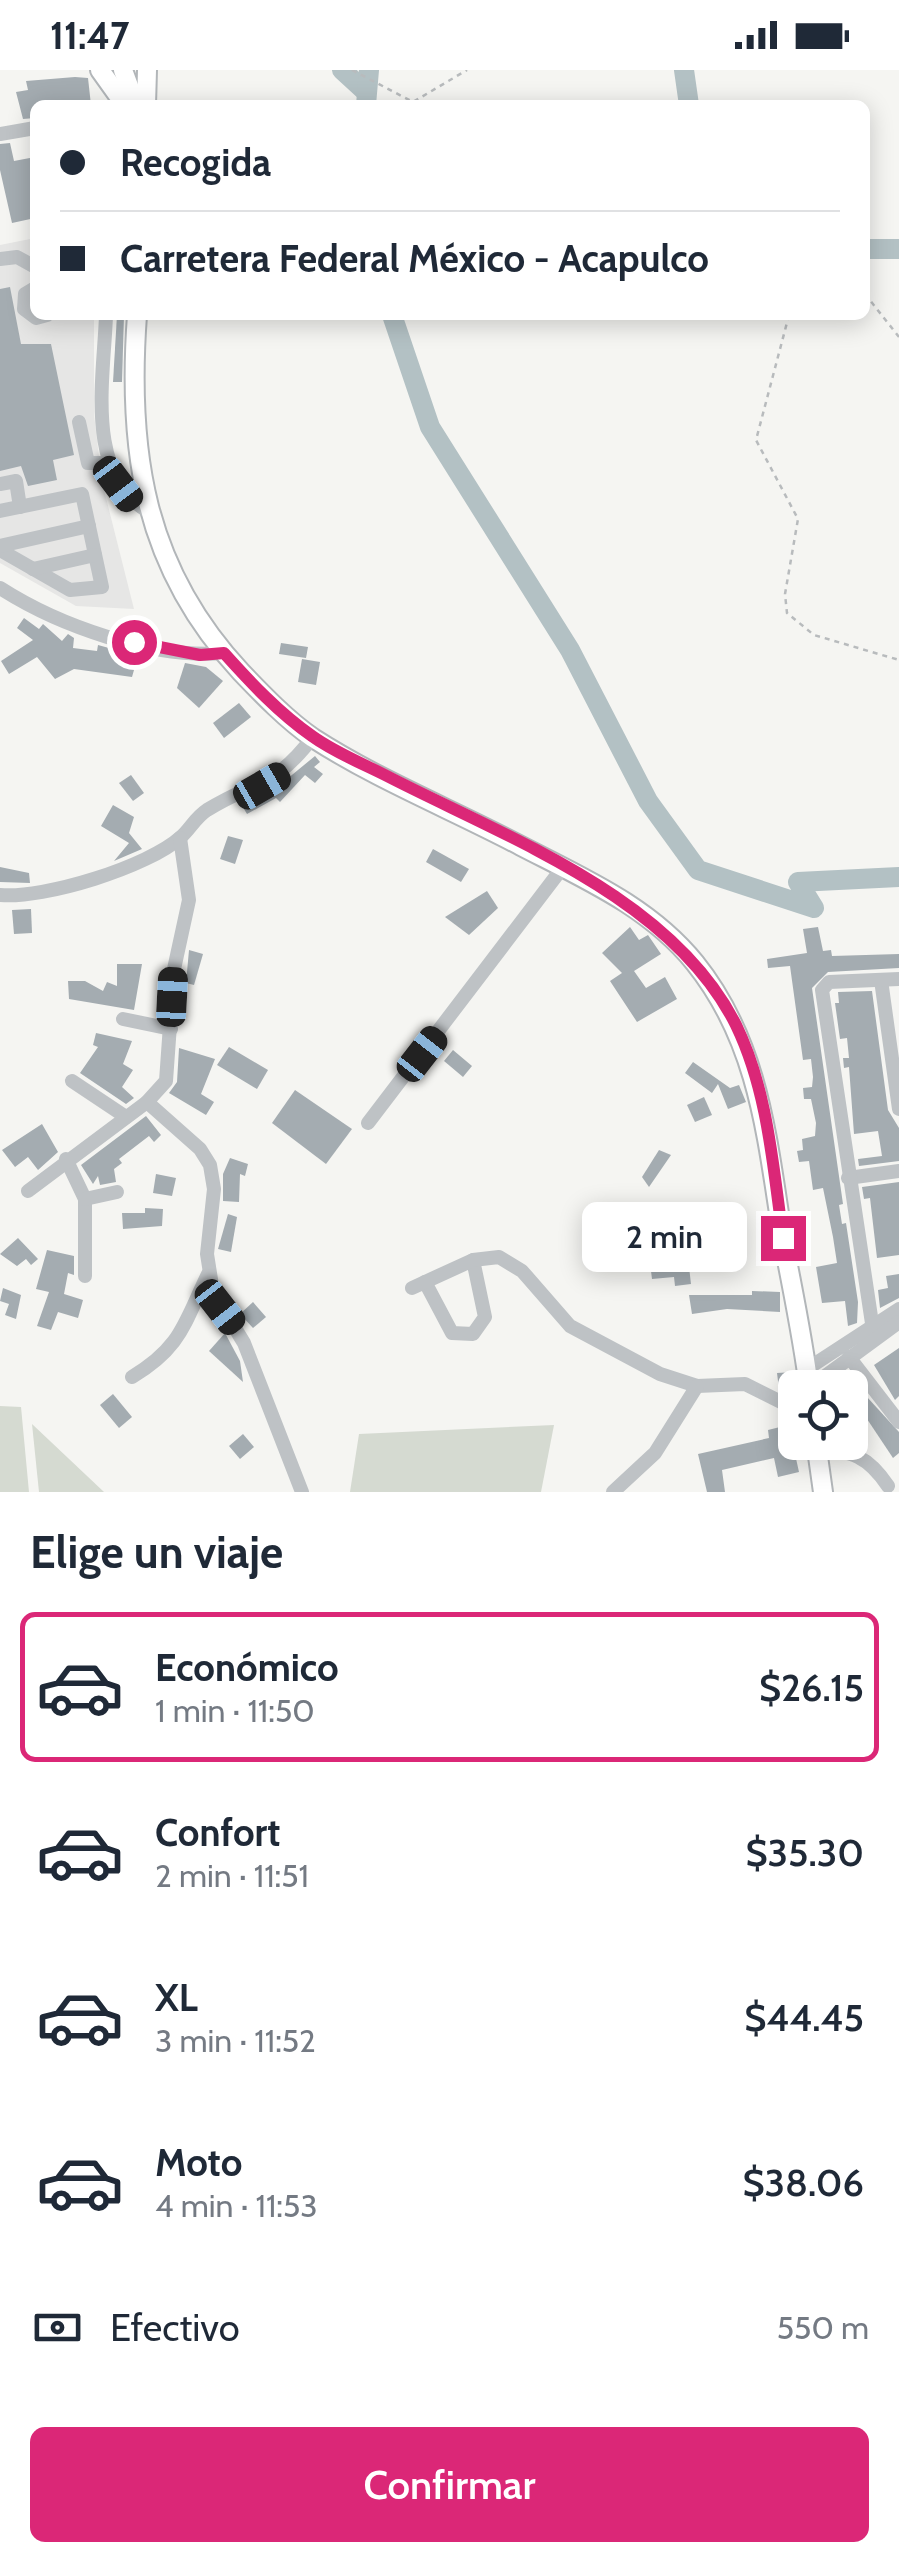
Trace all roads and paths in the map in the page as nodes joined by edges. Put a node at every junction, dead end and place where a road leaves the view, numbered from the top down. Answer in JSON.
{"nodes":[{"id":1,"x":100,"y":70,"type":"edge"},
{"id":2,"x":123,"y":70,"type":"edge"},
{"id":3,"x":147,"y":70,"type":"edge"},
{"id":4,"x":352,"y":70,"type":"edge"},
{"id":5,"x":467,"y":70,"type":"edge"},
{"id":6,"x":121,"y":100,"type":"edge"},
{"id":7,"x":134,"y":100,"type":"edge"},
{"id":8,"x":146,"y":100,"type":"edge"},
{"id":9,"x":409,"y":100,"type":"edge"},
{"id":10,"x":416,"y":100,"type":"edge"},
{"id":11,"x":30,"y":129,"type":"edge"},
{"id":12,"x":0,"y":134,"type":"edge"},
{"id":13,"x":0,"y":260,"type":"edge"},
{"id":14,"x":30,"y":264,"type":"edge"},
{"id":15,"x":30,"y":291,"type":"edge"},
{"id":16,"x":870,"y":300,"type":"edge"},
{"id":17,"x":30,"y":315,"type":"edge"},
{"id":18,"x":106,"y":320,"type":"edge"},
{"id":19,"x":137,"y":320,"type":"edge"},
{"id":20,"x":788,"y":320,"type":"edge"},
{"id":21,"x":899,"y":336,"type":"edge"},
{"id":22,"x":79,"y":422,"type":"dead end"},
{"id":23,"x":109,"y":463,"type":"junction"},
{"id":24,"x":0,"y":484,"type":"edge"},
{"id":25,"x":20,"y":507,"type":"junction"},
{"id":26,"x":0,"y":511,"type":"edge"},
{"id":27,"x":149,"y":512,"type":"junction"},
{"id":28,"x":89,"y":526,"type":"junction"},
{"id":29,"x":0,"y":548,"type":"edge"},
{"id":30,"x":95,"y":555,"type":"junction"},
{"id":31,"x":34,"y":569,"type":"junction"},
{"id":32,"x":0,"y":588,"type":"edge"},
{"id":33,"x":224,"y":653,"type":"junction"},
{"id":34,"x":899,"y":660,"type":"edge"},
{"id":35,"x":313,"y":737,"type":"junction"},
{"id":36,"x":180,"y":838,"type":"junction"},
{"id":37,"x":562,"y":868,"type":"junction"},
{"id":38,"x":0,"y":895,"type":"edge"},
{"id":39,"x":899,"y":979,"type":"edge"},
{"id":40,"x":882,"y":980,"type":"junction"},
{"id":41,"x":122,"y":1019,"type":"dead end"},
{"id":42,"x":171,"y":1029,"type":"junction"},
{"id":43,"x":72,"y":1080,"type":"dead end"},
{"id":44,"x":146,"y":1102,"type":"junction"},
{"id":45,"x":899,"y":1109,"type":"edge"},
{"id":46,"x":126,"y":1116,"type":"junction"},
{"id":47,"x":368,"y":1123,"type":"dead end"},
{"id":48,"x":66,"y":1160,"type":"junction"},
{"id":49,"x":899,"y":1171,"type":"edge"},
{"id":50,"x":848,"y":1178,"type":"junction"},
{"id":51,"x":28,"y":1191,"type":"dead end"},
{"id":52,"x":117,"y":1192,"type":"dead end"},
{"id":53,"x":86,"y":1199,"type":"junction"},
{"id":54,"x":472,"y":1260,"type":"junction"},
{"id":55,"x":208,"y":1274,"type":"junction"},
{"id":56,"x":85,"y":1276,"type":"dead end"},
{"id":57,"x":899,"y":1309,"type":"edge"},
{"id":58,"x":899,"y":1322,"type":"edge"},
{"id":59,"x":873,"y":1330,"type":"junction"},
{"id":60,"x":849,"y":1358,"type":"junction"},
{"id":61,"x":806,"y":1370,"type":"edge"},
{"id":62,"x":823,"y":1370,"type":"edge"},
{"id":63,"x":828,"y":1370,"type":"edge"},
{"id":64,"x":132,"y":1377,"type":"dead end"},
{"id":65,"x":697,"y":1386,"type":"junction"},
{"id":66,"x":778,"y":1400,"type":"edge"},
{"id":67,"x":899,"y":1422,"type":"edge"},
{"id":68,"x":819,"y":1460,"type":"edge"},
{"id":69,"x":867,"y":1460,"type":"edge"},
{"id":70,"x":888,"y":1486,"type":"dead end"},
{"id":71,"x":302,"y":1492,"type":"edge"},
{"id":72,"x":612,"y":1492,"type":"edge"},
{"id":73,"x":823,"y":1492,"type":"edge"}],
"edges":[{"from":1,"to":6,"type":"main road"},
{"from":2,"to":7,"type":"main road"},
{"from":3,"to":8,"type":"main road"},
{"from":4,"to":9,"type":"path"},
{"from":5,"to":10,"type":"path"},
{"from":11,"to":12,"type":"street"},
{"from":13,"to":14,"type":"street"},
{"from":15,"to":17,"type":"street"},
{"from":16,"to":21,"type":"path"},
{"from":18,"to":23,"type":"street"},
{"from":19,"to":27,"type":"main road"},
{"from":20,"to":34,"type":"path"},
{"from":22,"to":23,"type":"street"},
{"from":23,"to":27,"type":"street"},
{"from":24,"to":25,"type":"street"},
{"from":25,"to":26,"type":"street"},
{"from":25,"to":28,"type":"street"},
{"from":27,"to":33,"type":"main road"},
{"from":28,"to":29,"type":"street"},
{"from":28,"to":30,"type":"street"},
{"from":29,"to":31,"type":"street"},
{"from":30,"to":31,"type":"street"},
{"from":30,"to":31,"type":"street"},
{"from":32,"to":33,"type":"street"},
{"from":33,"to":35,"type":"main road"},
{"from":35,"to":36,"type":"street"},
{"from":35,"to":37,"type":"main road"},
{"from":36,"to":38,"type":"street"},
{"from":36,"to":42,"type":"street"},
{"from":37,"to":47,"type":"street"},
{"from":37,"to":61,"type":"main road"},
{"from":39,"to":40,"type":"street"},
{"from":40,"to":45,"type":"street"},
{"from":40,"to":50,"type":"street"},
{"from":41,"to":42,"type":"street"},
{"from":42,"to":44,"type":"street"},
{"from":43,"to":46,"type":"street"},
{"from":44,"to":46,"type":"street"},
{"from":44,"to":55,"type":"street"},
{"from":46,"to":48,"type":"street"},
{"from":48,"to":51,"type":"street"},
{"from":48,"to":53,"type":"street"},
{"from":49,"to":50,"type":"street"},
{"from":50,"to":59,"type":"street"},
{"from":52,"to":53,"type":"street"},
{"from":53,"to":56,"type":"street"},
{"from":54,"to":54,"type":"street"},
{"from":54,"to":65,"type":"street"},
{"from":55,"to":64,"type":"street"},
{"from":55,"to":71,"type":"street"},
{"from":57,"to":59,"type":"street"},
{"from":58,"to":60,"type":"street"},
{"from":59,"to":62,"type":"street"},
{"from":60,"to":63,"type":"street"},
{"from":60,"to":67,"type":"street"},
{"from":65,"to":66,"type":"street"},
{"from":65,"to":72,"type":"street"},
{"from":68,"to":73,"type":"main road"},
{"from":69,"to":70,"type":"street"}]}
